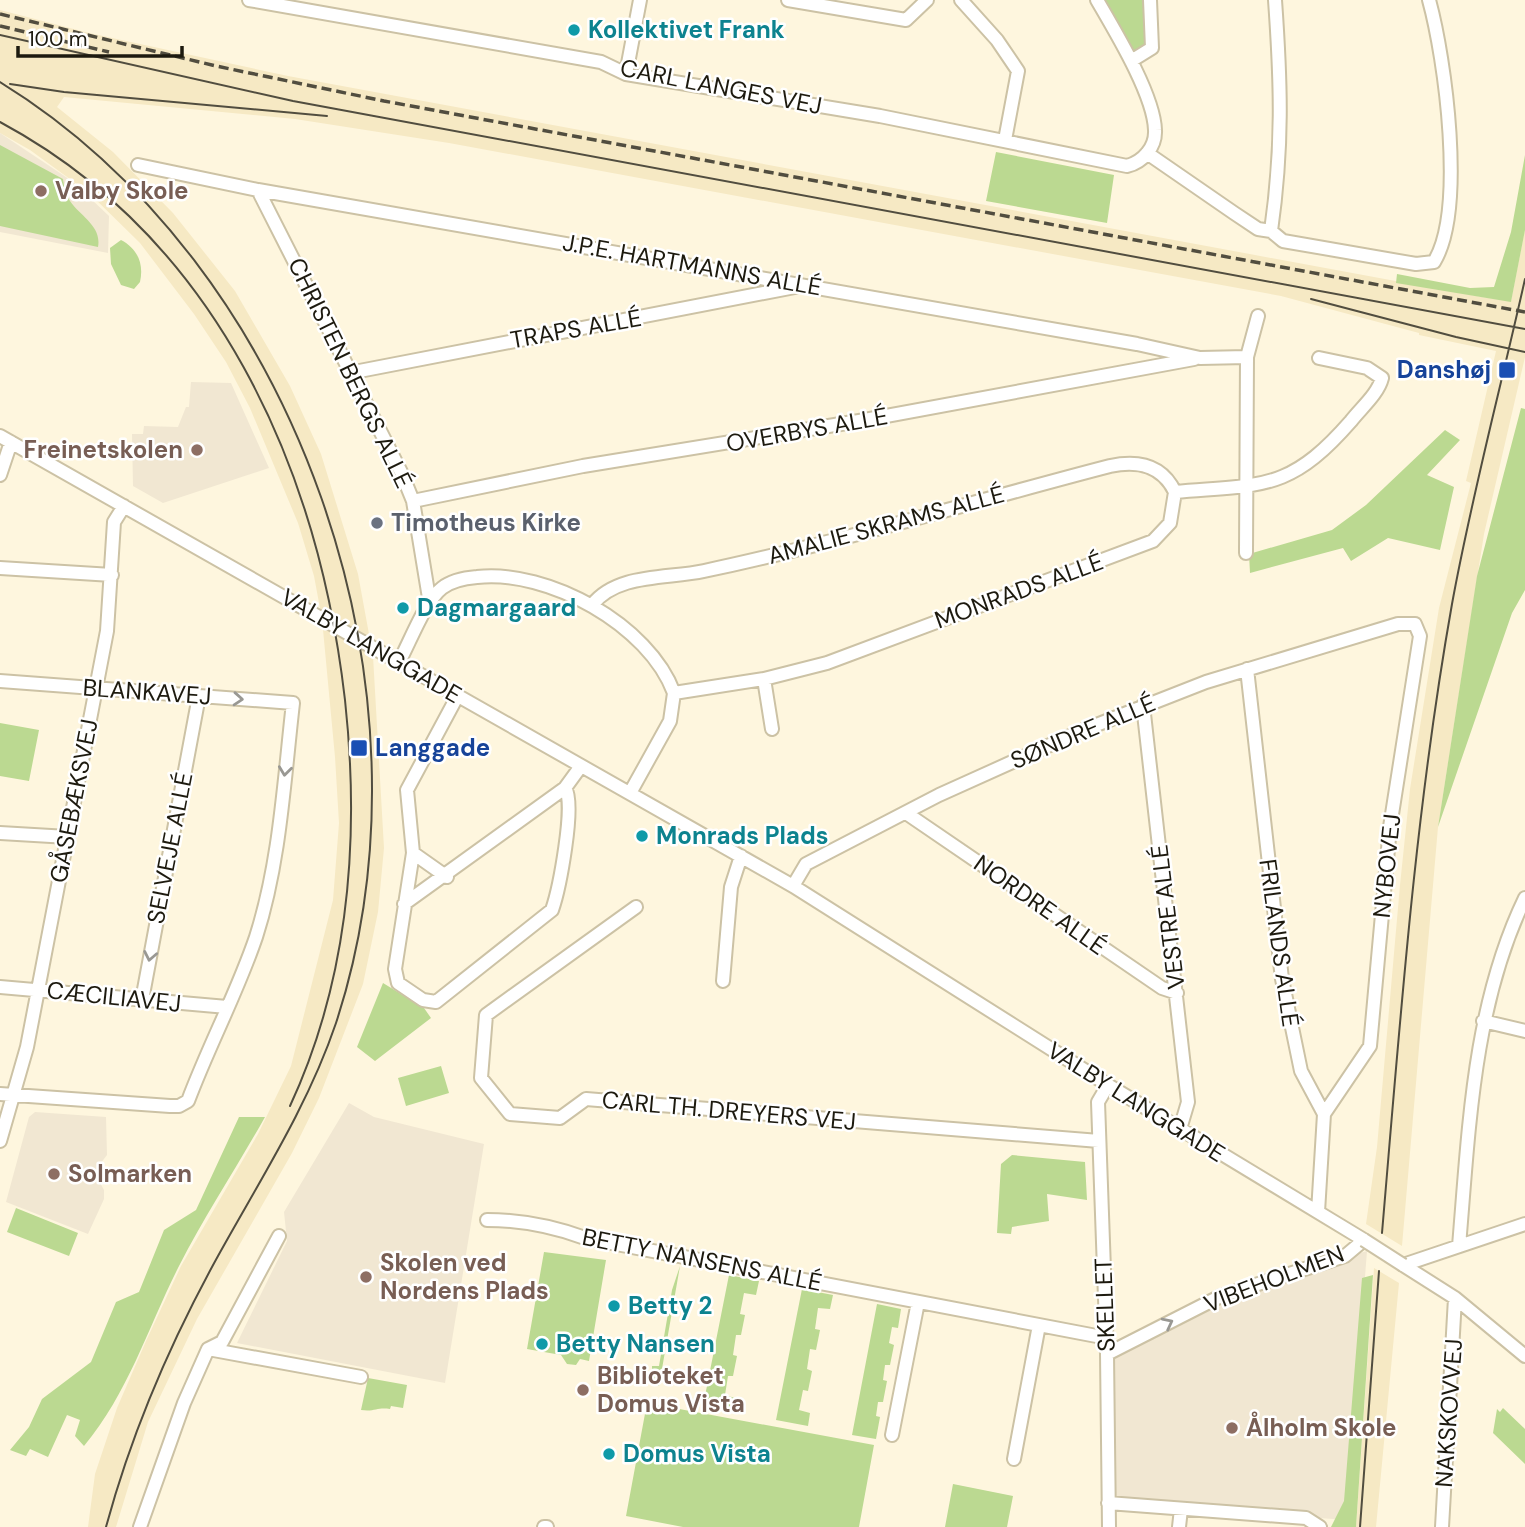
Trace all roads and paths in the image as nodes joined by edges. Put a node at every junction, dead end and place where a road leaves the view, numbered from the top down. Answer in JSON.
{"nodes":[{"id":1,"x":249,"y":0,"type":"edge"},
{"id":2,"x":640,"y":0,"type":"edge"},
{"id":3,"x":788,"y":0,"type":"edge"},
{"id":4,"x":927,"y":0,"type":"edge"},
{"id":5,"x":961,"y":0,"type":"edge"},
{"id":6,"x":1097,"y":0,"type":"edge"},
{"id":7,"x":1150,"y":0,"type":"edge"},
{"id":8,"x":1275,"y":0,"type":"edge"},
{"id":9,"x":1429,"y":0,"type":"edge"},
{"id":10,"x":1130,"y":61,"type":"junction"},
{"id":11,"x":626,"y":74,"type":"junction"},
{"id":12,"x":1005,"y":140,"type":"junction"},
{"id":13,"x":1147,"y":153,"type":"junction"},
{"id":14,"x":138,"y":165,"type":"dead end"},
{"id":15,"x":258,"y":190,"type":"junction"},
{"id":16,"x":1271,"y":231,"type":"junction"},
{"id":17,"x":804,"y":285,"type":"junction"},
{"id":18,"x":1258,"y":316,"type":"dead end"},
{"id":19,"x":1247,"y":357,"type":"junction"},
{"id":20,"x":1200,"y":358,"type":"junction"},
{"id":21,"x":1319,"y":358,"type":"dead end"},
{"id":22,"x":349,"y":373,"type":"junction"},
{"id":23,"x":5,"y":439,"type":"edge"},
{"id":24,"x":0,"y":475,"type":"edge"},
{"id":25,"x":1247,"y":486,"type":"junction"},
{"id":26,"x":1175,"y":492,"type":"junction"},
{"id":27,"x":413,"y":501,"type":"junction"},
{"id":28,"x":124,"y":506,"type":"junction"},
{"id":29,"x":1246,"y":553,"type":"dead end"},
{"id":30,"x":0,"y":568,"type":"edge"},
{"id":31,"x":112,"y":575,"type":"junction"},
{"id":32,"x":430,"y":604,"type":"junction"},
{"id":33,"x":592,"y":605,"type":"junction"},
{"id":34,"x":1398,"y":624,"type":"joint"},
{"id":35,"x":399,"y":662,"type":"junction"},
{"id":36,"x":1247,"y":669,"type":"junction"},
{"id":37,"x":764,"y":679,"type":"junction"},
{"id":38,"x":0,"y":681,"type":"edge"},
{"id":39,"x":96,"y":688,"type":"junction"},
{"id":40,"x":674,"y":693,"type":"junction"},
{"id":41,"x":458,"y":695,"type":"junction"},
{"id":42,"x":199,"y":696,"type":"junction"},
{"id":43,"x":1143,"y":705,"type":"junction"},
{"id":44,"x":772,"y":729,"type":"dead end"},
{"id":45,"x":581,"y":766,"type":"junction"},
{"id":46,"x":565,"y":788,"type":"junction"},
{"id":47,"x":630,"y":793,"type":"junction"},
{"id":48,"x":906,"y":813,"type":"junction"},
{"id":49,"x":0,"y":833,"type":"edge"},
{"id":50,"x":68,"y":838,"type":"junction"},
{"id":51,"x":413,"y":853,"type":"junction"},
{"id":52,"x":741,"y":856,"type":"junction"},
{"id":53,"x":446,"y":877,"type":"junction"},
{"id":54,"x":793,"y":886,"type":"junction"},
{"id":55,"x":1525,"y":898,"type":"edge"},
{"id":56,"x":404,"y":904,"type":"junction"},
{"id":57,"x":636,"y":907,"type":"dead end"},
{"id":58,"x":723,"y":981,"type":"dead end"},
{"id":59,"x":0,"y":987,"type":"edge"},
{"id":60,"x":38,"y":989,"type":"junction"},
{"id":61,"x":1177,"y":993,"type":"junction"},
{"id":62,"x":142,"y":1000,"type":"junction"},
{"id":63,"x":227,"y":1007,"type":"junction"},
{"id":64,"x":1483,"y":1021,"type":"junction"},
{"id":65,"x":1525,"y":1031,"type":"edge"},
{"id":66,"x":1108,"y":1086,"type":"junction"},
{"id":67,"x":0,"y":1094,"type":"edge"},
{"id":68,"x":14,"y":1095,"type":"junction"},
{"id":69,"x":1324,"y":1114,"type":"junction"},
{"id":70,"x":1180,"y":1129,"type":"junction"},
{"id":71,"x":0,"y":1141,"type":"edge"},
{"id":72,"x":1099,"y":1141,"type":"junction"},
{"id":73,"x":1318,"y":1212,"type":"junction"},
{"id":74,"x":487,"y":1220,"type":"dead end"},
{"id":75,"x":1525,"y":1224,"type":"edge"},
{"id":76,"x":279,"y":1236,"type":"dead end"},
{"id":77,"x":1364,"y":1240,"type":"junction"},
{"id":78,"x":1459,"y":1246,"type":"junction"},
{"id":79,"x":1403,"y":1265,"type":"junction"},
{"id":80,"x":1455,"y":1298,"type":"junction"},
{"id":81,"x":918,"y":1302,"type":"junction"},
{"id":82,"x":1039,"y":1325,"type":"junction"},
{"id":83,"x":1107,"y":1338,"type":"junction"},
{"id":84,"x":208,"y":1349,"type":"junction"},
{"id":85,"x":1107,"y":1354,"type":"junction"},
{"id":86,"x":1525,"y":1356,"type":"edge"},
{"id":87,"x":361,"y":1377,"type":"dead end"},
{"id":88,"x":892,"y":1435,"type":"dead end"},
{"id":89,"x":1014,"y":1459,"type":"dead end"},
{"id":90,"x":1108,"y":1503,"type":"junction"},
{"id":91,"x":1181,"y":1509,"type":"junction"},
{"id":92,"x":1231,"y":1513,"type":"junction"},
{"id":93,"x":1282,"y":1522,"type":"edge"},
{"id":94,"x":140,"y":1527,"type":"edge"},
{"id":95,"x":1109,"y":1527,"type":"edge"},
{"id":96,"x":1179,"y":1527,"type":"edge"},
{"id":97,"x":1230,"y":1527,"type":"edge"},
{"id":98,"x":1320,"y":1527,"type":"edge"},
{"id":99,"x":1442,"y":1527,"type":"edge"}],
"edges":[{"from":1,"to":11,"type":"street","name":"CARL LANGES VEJ"},
{"from":2,"to":11,"type":"street"},
{"from":3,"to":4,"type":"street"},
{"from":5,"to":12,"type":"street"},
{"from":6,"to":10,"type":"street"},
{"from":7,"to":10,"type":"street"},
{"from":8,"to":16,"type":"street"},
{"from":9,"to":16,"type":"street"},
{"from":10,"to":13,"type":"street"},
{"from":11,"to":12,"type":"street","name":"CARL LANGES VEJ"},
{"from":12,"to":13,"type":"street","name":"CARL LANGES VEJ"},
{"from":13,"to":16,"type":"street"},
{"from":14,"to":15,"type":"street","name":"J.P.E. HARTMANNS ALLÉ"},
{"from":15,"to":17,"type":"street","name":"J.P.E. HARTMANNS ALLÉ"},
{"from":15,"to":22,"type":"street","name":"CHRISTEN BERGS ALLÉ"},
{"from":17,"to":20,"type":"street","name":"J.P.E. HARTMANNS ALLÉ"},
{"from":17,"to":22,"type":"street","name":"TRAPS ALLÉ"},
{"from":18,"to":19,"type":"street"},
{"from":19,"to":20,"type":"street","name":"J.P.E. HARTMANNS ALLÉ"},
{"from":19,"to":25,"type":"street"},
{"from":20,"to":27,"type":"street","name":"OVERBYS ALLÉ"},
{"from":21,"to":25,"type":"street"},
{"from":22,"to":27,"type":"street","name":"CHRISTEN BERGS ALLÉ"},
{"from":23,"to":24,"type":"street"},
{"from":23,"to":28,"type":"street","name":"VALBY LANGGADE"},
{"from":25,"to":26,"type":"street"},
{"from":25,"to":29,"type":"street"},
{"from":26,"to":33,"type":"street","name":"AMALIE SKRAMS ALLÉ"},
{"from":26,"to":37,"type":"street","name":"MONRADS ALLÉ"},
{"from":27,"to":32,"type":"street","name":"CHRISTEN BERGS ALLÉ"},
{"from":28,"to":31,"type":"street","name":"GÅSEBÆKSVEJ"},
{"from":28,"to":35,"type":"street","name":"VALBY LANGGADE"},
{"from":30,"to":31,"type":"street"},
{"from":31,"to":39,"type":"street","name":"GÅSEBÆKSVEJ"},
{"from":32,"to":33,"type":"street"},
{"from":32,"to":35,"type":"street"},
{"from":33,"to":40,"type":"street"},
{"from":34,"to":36,"type":"street","name":"SØNDRE ALLÉ"},
{"from":34,"to":69,"type":"street","name":"NYBOVEJ"},
{"from":35,"to":41,"type":"street","name":"VALBY LANGGADE"},
{"from":36,"to":43,"type":"street","name":"SØNDRE ALLÉ"},
{"from":36,"to":69,"type":"street","name":"FRILANDS ALLÉ"},
{"from":37,"to":40,"type":"street","name":"MONRADS ALLÉ"},
{"from":37,"to":44,"type":"street"},
{"from":38,"to":39,"type":"street","name":"BLANKAVEJ"},
{"from":39,"to":42,"type":"street","name":"BLANKAVEJ"},
{"from":39,"to":50,"type":"street","name":"GÅSEBÆKSVEJ"},
{"from":40,"to":47,"type":"street"},
{"from":41,"to":45,"type":"street","name":"VALBY LANGGADE"},
{"from":41,"to":51,"type":"street"},
{"from":42,"to":62,"type":"street","name":"SELVEJE ALLÉ","one_way":true},
{"from":42,"to":63,"type":"street","name":"BLANKAVEJ","one_way":true},
{"from":43,"to":48,"type":"street","name":"SØNDRE ALLÉ"},
{"from":43,"to":61,"type":"street","name":"VESTRE ALLÉ"},
{"from":45,"to":46,"type":"street"},
{"from":45,"to":47,"type":"street","name":"VALBY LANGGADE"},
{"from":46,"to":53,"type":"street"},
{"from":46,"to":56,"type":"street"},
{"from":47,"to":52,"type":"street","name":"VALBY LANGGADE"},
{"from":48,"to":54,"type":"street","name":"SØNDRE ALLÉ"},
{"from":48,"to":61,"type":"street","name":"NORDRE ALLÉ"},
{"from":49,"to":50,"type":"street"},
{"from":50,"to":60,"type":"street","name":"GÅSEBÆKSVEJ"},
{"from":51,"to":53,"type":"street"},
{"from":51,"to":56,"type":"street"},
{"from":52,"to":54,"type":"street","name":"VALBY LANGGADE"},
{"from":52,"to":58,"type":"street"},
{"from":53,"to":56,"type":"street"},
{"from":54,"to":66,"type":"street","name":"VALBY LANGGADE"},
{"from":55,"to":64,"type":"street"},
{"from":57,"to":72,"type":"street","name":"CARL TH. DREYERS VEJ"},
{"from":59,"to":60,"type":"street","name":"CÆCILIAVEJ"},
{"from":60,"to":62,"type":"street","name":"CÆCILIAVEJ"},
{"from":60,"to":68,"type":"street","name":"GÅSEBÆKSVEJ"},
{"from":61,"to":70,"type":"street","name":"VESTRE ALLÉ"},
{"from":62,"to":63,"type":"street","name":"CÆCILIAVEJ"},
{"from":63,"to":68,"type":"street"},
{"from":64,"to":65,"type":"street"},
{"from":64,"to":78,"type":"street"},
{"from":66,"to":70,"type":"street","name":"VALBY LANGGADE"},
{"from":66,"to":72,"type":"street","name":"SKELLET"},
{"from":67,"to":68,"type":"street"},
{"from":68,"to":71,"type":"street","name":"GÅSEBÆKSVEJ"},
{"from":69,"to":73,"type":"street"},
{"from":70,"to":73,"type":"street","name":"VALBY LANGGADE"},
{"from":72,"to":83,"type":"street","name":"SKELLET"},
{"from":73,"to":77,"type":"street","name":"VALBY LANGGADE"},
{"from":74,"to":81,"type":"street","name":"BETTY NANSENS ALLÉ"},
{"from":75,"to":78,"type":"street"},
{"from":76,"to":84,"type":"street"},
{"from":77,"to":79,"type":"street","name":"VALBY LANGGADE","bridge":true},
{"from":85,"to":77,"type":"street","name":"VIBEHOLMEN","one_way":true},
{"from":78,"to":79,"type":"street"},
{"from":79,"to":80,"type":"street","name":"VALBY LANGGADE"},
{"from":80,"to":86,"type":"street","name":"VALBY LANGGADE"},
{"from":80,"to":99,"type":"street","name":"NAKSKOVVEJ"},
{"from":81,"to":82,"type":"street","name":"BETTY NANSENS ALLÉ"},
{"from":81,"to":88,"type":"street"},
{"from":82,"to":83,"type":"street","name":"BETTY NANSENS ALLÉ"},
{"from":82,"to":89,"type":"street"},
{"from":83,"to":85,"type":"street","name":"SKELLET"},
{"from":84,"to":87,"type":"street"},
{"from":84,"to":94,"type":"street"},
{"from":85,"to":90,"type":"street","name":"SKELLET"},
{"from":90,"to":91,"type":"street"},
{"from":90,"to":95,"type":"street","name":"SKELLET"},
{"from":91,"to":92,"type":"street"},
{"from":91,"to":96,"type":"street"},
{"from":92,"to":93,"type":"street"},
{"from":92,"to":97,"type":"street"},
{"from":93,"to":98,"type":"street"}]}
